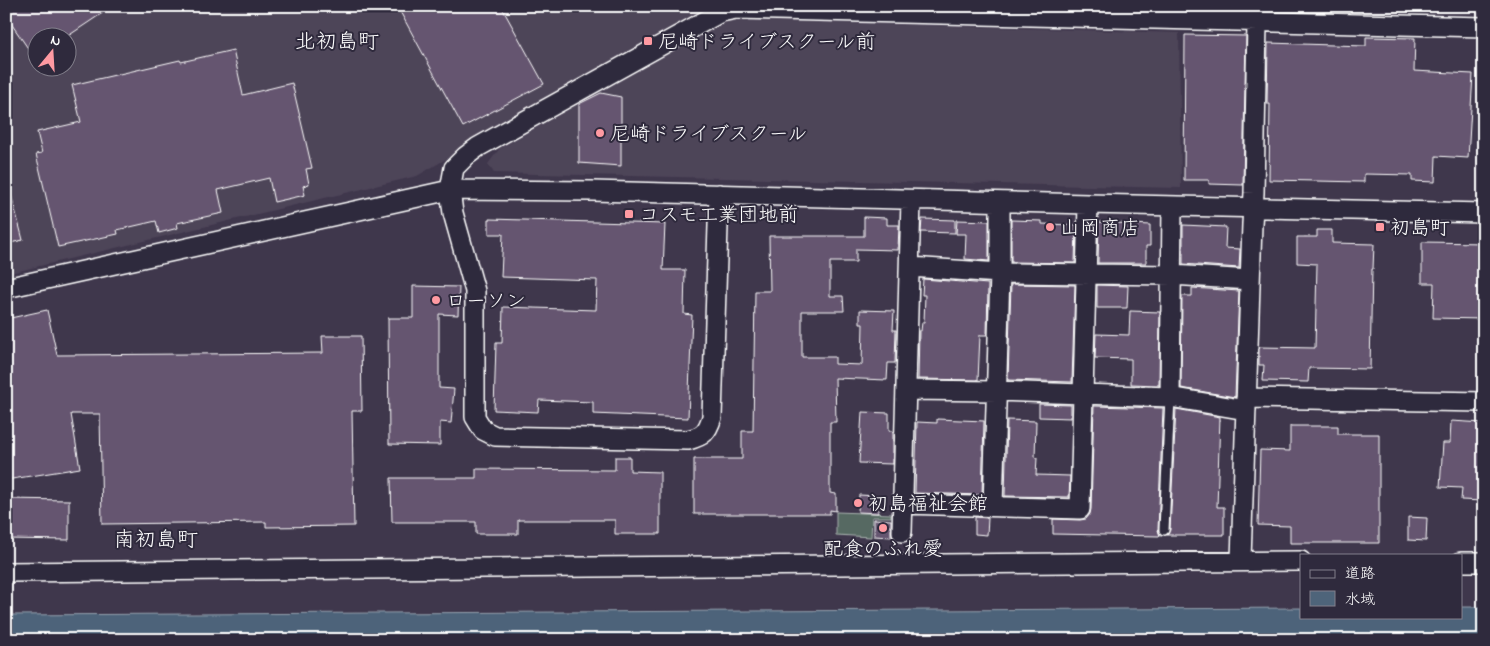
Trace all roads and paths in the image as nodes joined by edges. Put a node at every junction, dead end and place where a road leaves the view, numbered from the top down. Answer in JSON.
{"nodes":[{"id":1,"x":1257,"y":22,"type":"junction"},
{"id":2,"x":1484,"y":27,"type":"edge"},
{"id":3,"x":450,"y":190,"type":"junction"},
{"id":4,"x":719,"y":194,"type":"junction"},
{"id":5,"x":912,"y":200,"type":"junction"},
{"id":6,"x":1000,"y":202,"type":"junction"},
{"id":7,"x":1088,"y":204,"type":"junction"},
{"id":8,"x":1172,"y":207,"type":"junction"},
{"id":9,"x":1253,"y":208,"type":"junction"},
{"id":10,"x":1484,"y":214,"type":"edge"},
{"id":11,"x":910,"y":267,"type":"junction"},
{"id":12,"x":1000,"y":273,"type":"junction"},
{"id":13,"x":1086,"y":275,"type":"junction"},
{"id":14,"x":1172,"y":275,"type":"junction"},
{"id":15,"x":1250,"y":280,"type":"junction"},
{"id":16,"x":6,"y":288,"type":"edge"},
{"id":17,"x":907,"y":390,"type":"junction"},
{"id":18,"x":996,"y":391,"type":"junction"},
{"id":19,"x":1083,"y":393,"type":"junction"},
{"id":20,"x":1170,"y":397,"type":"junction"},
{"id":21,"x":1484,"y":402,"type":"edge"},
{"id":22,"x":1246,"y":404,"type":"junction"},
{"id":23,"x":904,"y":504,"type":"junction"},
{"id":24,"x":993,"y":506,"type":"junction"},
{"id":25,"x":1164,"y":530,"type":"dead end"},
{"id":26,"x":902,"y":532,"type":"dead end"},
{"id":27,"x":1242,"y":560,"type":"junction"},
{"id":28,"x":1300,"y":561,"type":"edge"},
{"id":29,"x":1462,"y":562,"type":"edge"},
{"id":30,"x":1484,"y":562,"type":"edge"},
{"id":31,"x":6,"y":572,"type":"edge"}],
"edges":[{"from":1,"to":2,"type":"street"},
{"from":1,"to":3,"type":"street"},
{"from":1,"to":9,"type":"street"},
{"from":3,"to":4,"type":"street"},
{"from":3,"to":4,"type":"street"},
{"from":3,"to":16,"type":"street"},
{"from":4,"to":5,"type":"street"},
{"from":5,"to":6,"type":"street"},
{"from":5,"to":11,"type":"street"},
{"from":6,"to":7,"type":"street"},
{"from":6,"to":12,"type":"street"},
{"from":7,"to":8,"type":"street"},
{"from":7,"to":13,"type":"street"},
{"from":8,"to":9,"type":"street"},
{"from":8,"to":14,"type":"street"},
{"from":9,"to":10,"type":"street"},
{"from":9,"to":15,"type":"street"},
{"from":11,"to":12,"type":"street"},
{"from":11,"to":17,"type":"street"},
{"from":12,"to":13,"type":"street"},
{"from":12,"to":18,"type":"street"},
{"from":13,"to":14,"type":"street"},
{"from":13,"to":19,"type":"street"},
{"from":14,"to":15,"type":"street"},
{"from":14,"to":20,"type":"street"},
{"from":15,"to":22,"type":"street"},
{"from":17,"to":18,"type":"street"},
{"from":17,"to":23,"type":"street"},
{"from":18,"to":19,"type":"street"},
{"from":18,"to":24,"type":"street"},
{"from":19,"to":20,"type":"street"},
{"from":19,"to":24,"type":"street"},
{"from":20,"to":22,"type":"street"},
{"from":20,"to":25,"type":"lane"},
{"from":21,"to":22,"type":"street"},
{"from":22,"to":27,"type":"street"},
{"from":23,"to":24,"type":"street"},
{"from":23,"to":26,"type":"street"},
{"from":27,"to":28,"type":"street"},
{"from":27,"to":31,"type":"street"},
{"from":29,"to":30,"type":"street"}]}
